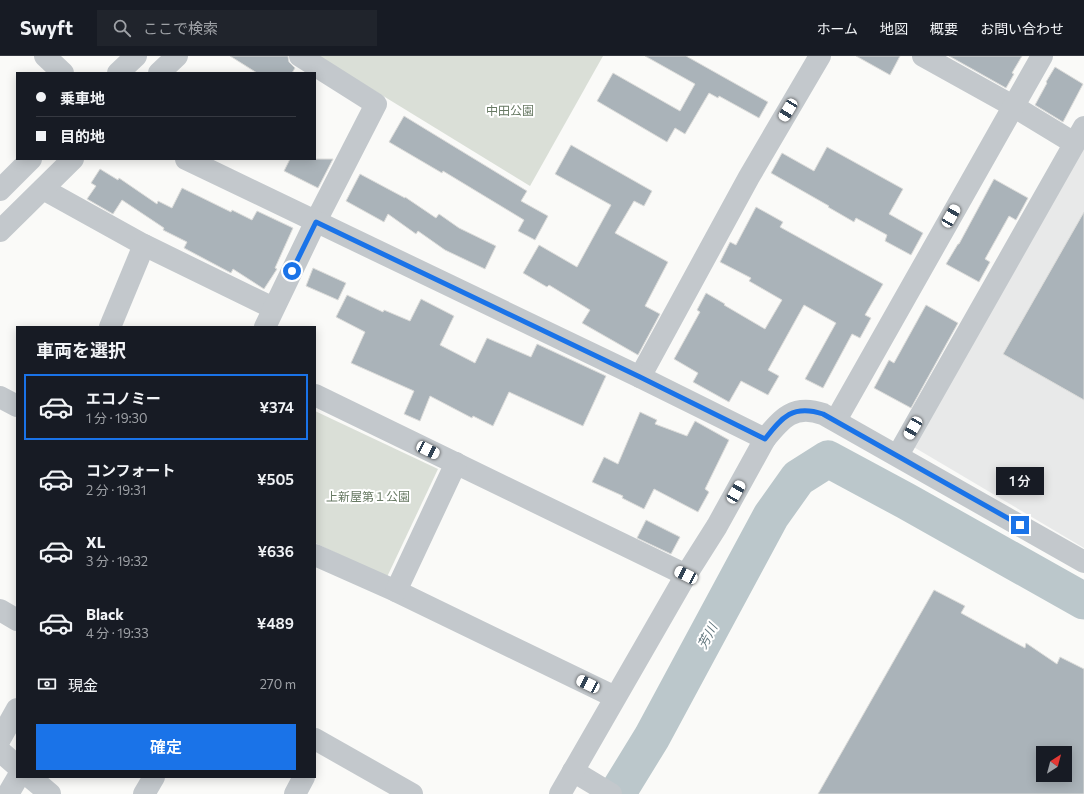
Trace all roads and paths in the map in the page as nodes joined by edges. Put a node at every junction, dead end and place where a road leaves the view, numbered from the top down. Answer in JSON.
{"nodes":[{"id":1,"x":45,"y":56,"type":"edge"},
{"id":2,"x":136,"y":56,"type":"edge"},
{"id":3,"x":176,"y":56,"type":"edge"},
{"id":4,"x":300,"y":56,"type":"edge"},
{"id":5,"x":820,"y":56,"type":"edge"},
{"id":6,"x":923,"y":56,"type":"edge"},
{"id":7,"x":1042,"y":56,"type":"edge"},
{"id":8,"x":62,"y":72,"type":"edge"},
{"id":9,"x":119,"y":72,"type":"edge"},
{"id":10,"x":160,"y":72,"type":"edge"},
{"id":11,"x":1013,"y":106,"type":"junction"},
{"id":12,"x":1079,"y":135,"type":"edge"},
{"id":13,"x":30,"y":160,"type":"edge"},
{"id":14,"x":72,"y":160,"type":"edge"},
{"id":15,"x":188,"y":160,"type":"edge"},
{"id":16,"x":43,"y":189,"type":"junction"},
{"id":17,"x":0,"y":190,"type":"edge"},
{"id":18,"x":316,"y":222,"type":"junction"},
{"id":19,"x":0,"y":232,"type":"edge"},
{"id":20,"x":144,"y":245,"type":"junction"},
{"id":21,"x":269,"y":318,"type":"edge"},
{"id":22,"x":110,"y":326,"type":"edge"},
{"id":23,"x":640,"y":377,"type":"junction"},
{"id":24,"x":316,"y":395,"type":"edge"},
{"id":25,"x":0,"y":397,"type":"edge"},
{"id":26,"x":16,"y":405,"type":"edge"},
{"id":27,"x":836,"y":420,"type":"junction"},
{"id":28,"x":765,"y":439,"type":"junction"},
{"id":29,"x":898,"y":455,"type":"junction"},
{"id":30,"x":456,"y":463,"type":"junction"},
{"id":31,"x":316,"y":555,"type":"edge"},
{"id":32,"x":1084,"y":562,"type":"edge"},
{"id":33,"x":686,"y":575,"type":"junction"},
{"id":34,"x":396,"y":591,"type":"junction"},
{"id":35,"x":0,"y":610,"type":"edge"},
{"id":36,"x":16,"y":619,"type":"edge"},
{"id":37,"x":615,"y":697,"type":"junction"},
{"id":38,"x":16,"y":711,"type":"edge"},
{"id":39,"x":0,"y":739,"type":"edge"},
{"id":40,"x":318,"y":747,"type":"edge"},
{"id":41,"x":0,"y":751,"type":"edge"},
{"id":42,"x":16,"y":765,"type":"edge"},
{"id":43,"x":580,"y":775,"type":"junction"},
{"id":44,"x":17,"y":778,"type":"edge"},
{"id":45,"x":31,"y":778,"type":"edge"},
{"id":46,"x":153,"y":778,"type":"edge"},
{"id":47,"x":303,"y":778,"type":"edge"},
{"id":48,"x":8,"y":794,"type":"edge"},
{"id":49,"x":50,"y":794,"type":"edge"},
{"id":50,"x":144,"y":794,"type":"edge"},
{"id":51,"x":295,"y":794,"type":"edge"},
{"id":52,"x":412,"y":794,"type":"edge"},
{"id":53,"x":560,"y":794,"type":"edge"},
{"id":54,"x":611,"y":794,"type":"edge"}],
"edges":[{"from":1,"to":8,"type":"street"},
{"from":2,"to":9,"type":"street"},
{"from":3,"to":10,"type":"street"},
{"from":4,"to":18,"type":"street"},
{"from":5,"to":23,"type":"street"},
{"from":6,"to":11,"type":"street"},
{"from":7,"to":11,"type":"street"},
{"from":11,"to":12,"type":"street"},
{"from":11,"to":27,"type":"street"},
{"from":12,"to":29,"type":"street"},
{"from":13,"to":17,"type":"street"},
{"from":14,"to":16,"type":"street"},
{"from":15,"to":18,"type":"street"},
{"from":16,"to":19,"type":"street"},
{"from":16,"to":20,"type":"street"},
{"from":18,"to":21,"type":"street"},
{"from":18,"to":23,"type":"street"},
{"from":20,"to":21,"type":"street"},
{"from":20,"to":22,"type":"street"},
{"from":23,"to":28,"type":"street"},
{"from":24,"to":30,"type":"street"},
{"from":25,"to":26,"type":"street"},
{"from":27,"to":28,"type":"street"},
{"from":27,"to":29,"type":"street"},
{"from":28,"to":33,"type":"street"},
{"from":29,"to":32,"type":"street"},
{"from":30,"to":33,"type":"street"},
{"from":30,"to":34,"type":"street"},
{"from":31,"to":34,"type":"street"},
{"from":33,"to":37,"type":"street"},
{"from":34,"to":37,"type":"street"},
{"from":35,"to":36,"type":"street"},
{"from":37,"to":43,"type":"street"},
{"from":38,"to":39,"type":"street"},
{"from":40,"to":52,"type":"street"},
{"from":41,"to":42,"type":"street"},
{"from":43,"to":53,"type":"street"},
{"from":43,"to":54,"type":"street"},
{"from":44,"to":48,"type":"street"},
{"from":45,"to":49,"type":"street"},
{"from":46,"to":50,"type":"street"},
{"from":47,"to":51,"type":"street"}]}
